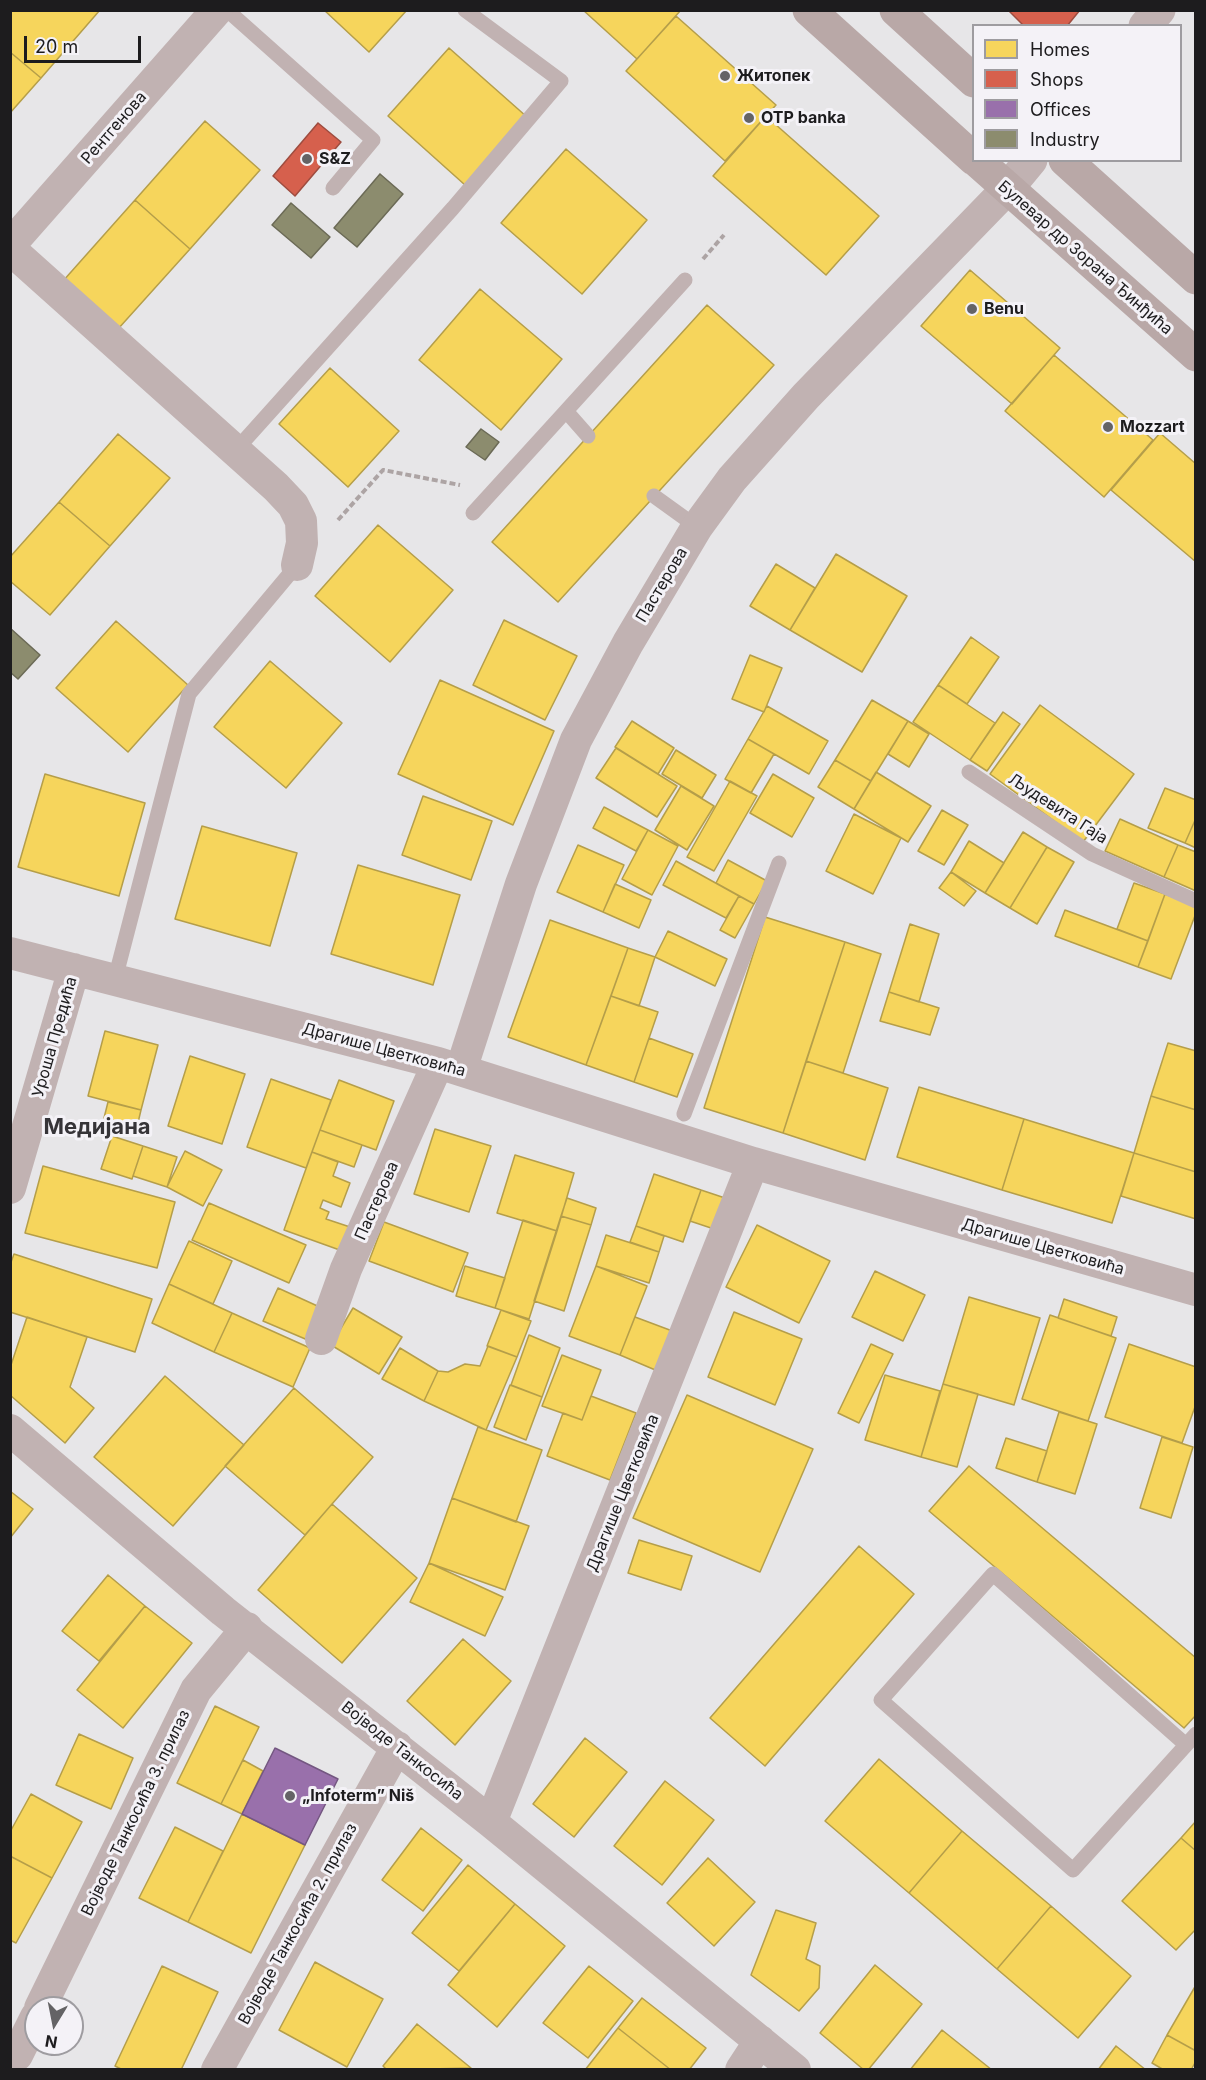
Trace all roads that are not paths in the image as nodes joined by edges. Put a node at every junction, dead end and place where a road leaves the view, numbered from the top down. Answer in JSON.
{"nodes":[{"id":1,"x":217,"y":10,"type":"edge"},
{"id":2,"x":227,"y":10,"type":"edge"},
{"id":3,"x":465,"y":10,"type":"edge"},
{"id":4,"x":809,"y":10,"type":"edge"},
{"id":5,"x":896,"y":10,"type":"edge"},
{"id":6,"x":1159,"y":10,"type":"edge"},
{"id":7,"x":1147,"y":24,"type":"edge"},
{"id":8,"x":972,"y":79,"type":"edge"},
{"id":9,"x":972,"y":157,"type":"edge"},
{"id":10,"x":977,"y":162,"type":"edge"},
{"id":11,"x":1029,"y":162,"type":"edge"},
{"id":12,"x":1067,"y":162,"type":"edge"},
{"id":13,"x":333,"y":188,"type":"dead end"},
{"id":14,"x":1007,"y":189,"type":"junction"},
{"id":15,"x":10,"y":247,"type":"edge"},
{"id":16,"x":1196,"y":278,"type":"edge"},
{"id":17,"x":685,"y":280,"type":"dead end"},
{"id":18,"x":1196,"y":355,"type":"edge"},
{"id":19,"x":566,"y":411,"type":"junction"},
{"id":20,"x":588,"y":436,"type":"dead end"},
{"id":21,"x":235,"y":451,"type":"junction"},
{"id":22,"x":654,"y":496,"type":"dead end"},
{"id":23,"x":473,"y":513,"type":"dead end"},
{"id":24,"x":697,"y":527,"type":"junction"},
{"id":25,"x":297,"y":566,"type":"joint"},
{"id":26,"x":969,"y":772,"type":"dead end"},
{"id":27,"x":779,"y":863,"type":"dead end"},
{"id":28,"x":1196,"y":901,"type":"edge"},
{"id":29,"x":10,"y":953,"type":"edge"},
{"id":30,"x":74,"y":969,"type":"junction"},
{"id":31,"x":115,"y":979,"type":"junction"},
{"id":32,"x":449,"y":1066,"type":"junction"},
{"id":33,"x":684,"y":1114,"type":"dead end"},
{"id":34,"x":753,"y":1163,"type":"junction"},
{"id":35,"x":12,"y":1178,"type":"edge"},
{"id":36,"x":1196,"y":1290,"type":"edge"},
{"id":37,"x":321,"y":1340,"type":"dead end"},
{"id":38,"x":10,"y":1430,"type":"edge"},
{"id":39,"x":247,"y":1628,"type":"junction"},
{"id":40,"x":1190,"y":1739,"type":"edge"},
{"id":41,"x":397,"y":1747,"type":"junction"},
{"id":42,"x":491,"y":1822,"type":"junction"},
{"id":43,"x":46,"y":1996,"type":"edge"},
{"id":44,"x":24,"y":2041,"type":"edge"},
{"id":45,"x":760,"y":2041,"type":"junction"},
{"id":46,"x":17,"y":2055,"type":"dead end"},
{"id":47,"x":217,"y":2070,"type":"edge"},
{"id":48,"x":741,"y":2070,"type":"edge"},
{"id":49,"x":795,"y":2070,"type":"edge"}],
"edges":[{"from":1,"to":15,"type":"street","name":"Рентгенова"},
{"from":2,"to":13,"type":"lane"},
{"from":3,"to":21,"type":"lane"},
{"from":4,"to":9,"type":"main road","name":"Булевар др Зорана Ђинђића"},
{"from":5,"to":8,"type":"main road"},
{"from":6,"to":7,"type":"street"},
{"from":10,"to":14,"type":"main road","name":"Булевар др Зорана Ђинђића"},
{"from":11,"to":14,"type":"street"},
{"from":12,"to":16,"type":"main road"},
{"from":14,"to":18,"type":"main road","name":"Булевар др Зорана Ђинђића"},
{"from":14,"to":24,"type":"street","name":"Пастерова"},
{"from":15,"to":21,"type":"street"},
{"from":17,"to":19,"type":"lane"},
{"from":19,"to":20,"type":"lane"},
{"from":19,"to":23,"type":"lane"},
{"from":21,"to":25,"type":"street"},
{"from":22,"to":24,"type":"lane"},
{"from":24,"to":32,"type":"street","name":"Пастерова"},
{"from":25,"to":31,"type":"lane"},
{"from":26,"to":28,"type":"lane","name":"Људевита Гаја"},
{"from":27,"to":33,"type":"lane"},
{"from":29,"to":30,"type":"street","name":"Драгише Цветковића"},
{"from":30,"to":31,"type":"street","name":"Драгише Цветковића"},
{"from":30,"to":35,"type":"street","name":"Уроша Предића"},
{"from":31,"to":32,"type":"street","name":"Драгише Цветковића"},
{"from":32,"to":34,"type":"street","name":"Драгише Цветковића"},
{"from":32,"to":37,"type":"street","name":"Пастерова"},
{"from":34,"to":36,"type":"street","name":"Драгише Цветковића"},
{"from":34,"to":42,"type":"street","name":"Драгише Цветковића"},
{"from":38,"to":39,"type":"street","name":"Војводе Танкосића"},
{"from":39,"to":41,"type":"street","name":"Војводе Танкосића"},
{"from":39,"to":43,"type":"street","name":"Војводе Танкосића 3. прилаз"},
{"from":40,"to":40,"type":"lane"},
{"from":41,"to":42,"type":"street","name":"Војводе Танкосића"},
{"from":41,"to":47,"type":"street","name":"Војводе Танкосића 2. прилаз"},
{"from":42,"to":45,"type":"street","name":"Војводе Танкосића"},
{"from":44,"to":46,"type":"street"},
{"from":45,"to":48,"type":"street"},
{"from":45,"to":49,"type":"street","name":"Војводе Танкосића"}]}
